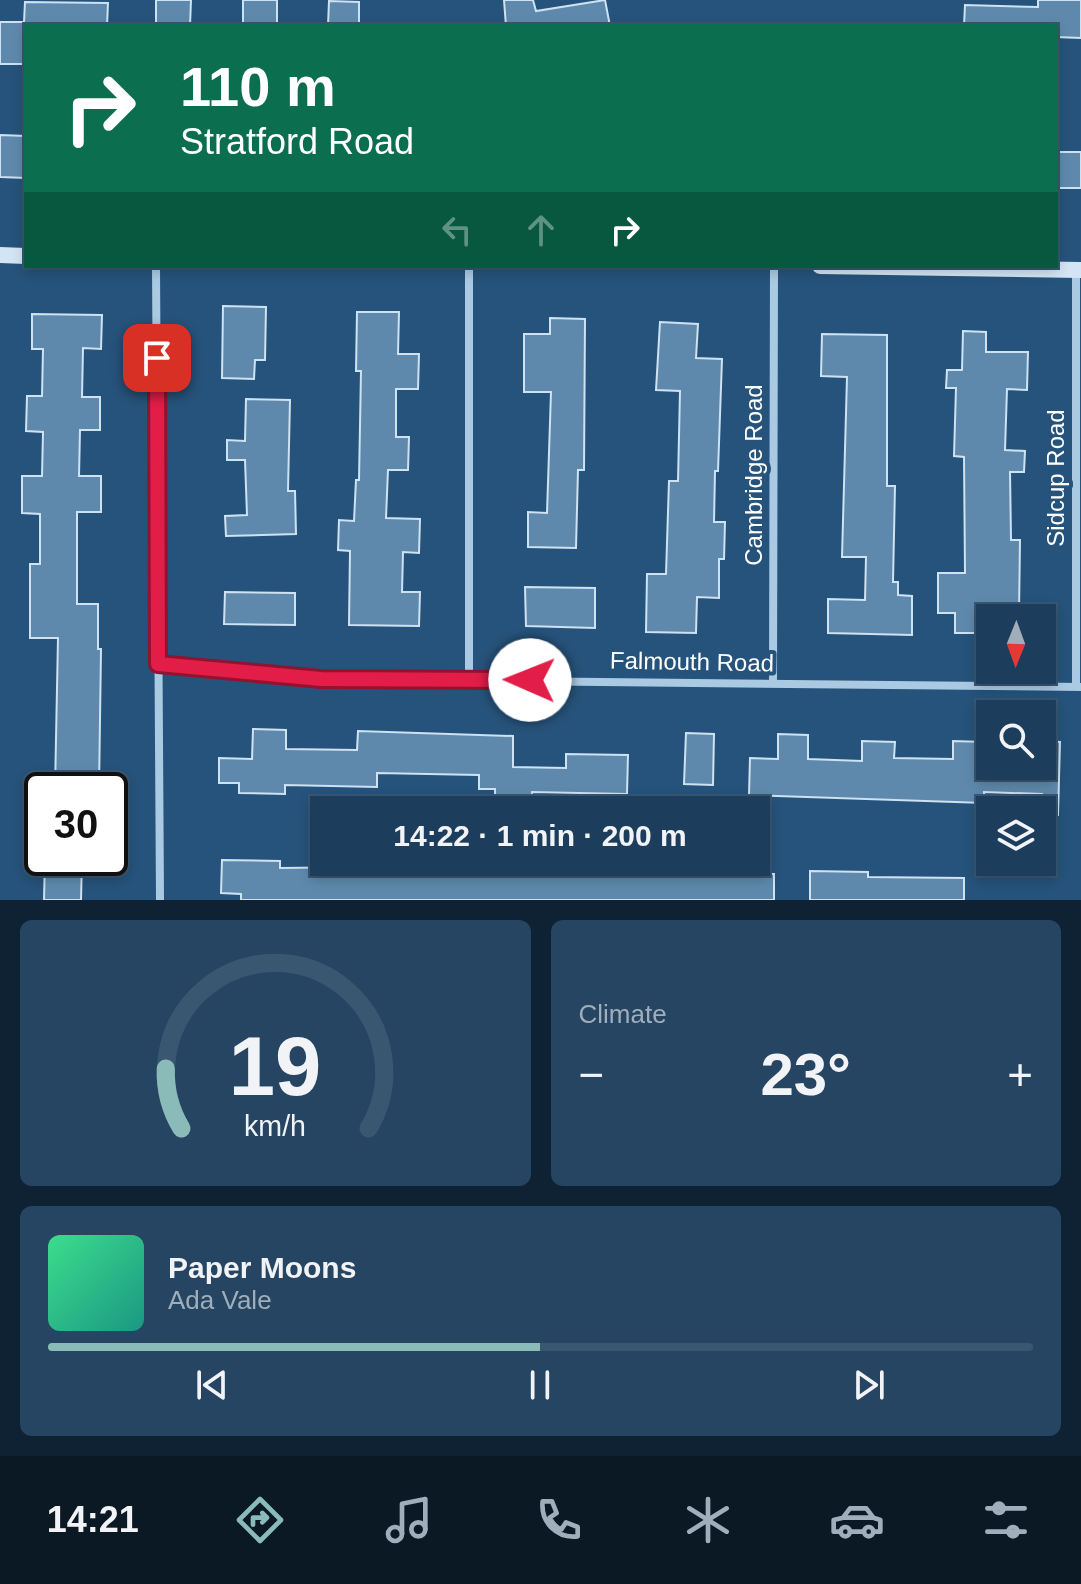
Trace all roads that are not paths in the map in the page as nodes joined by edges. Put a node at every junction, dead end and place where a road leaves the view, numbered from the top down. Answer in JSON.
{"nodes":[{"id":1,"x":0,"y":255,"type":"edge"},
{"id":2,"x":24,"y":256,"type":"edge"},
{"id":3,"x":156,"y":268,"type":"edge"},
{"id":4,"x":469,"y":268,"type":"edge"},
{"id":5,"x":774,"y":268,"type":"edge"},
{"id":6,"x":949,"y":268,"type":"edge"},
{"id":7,"x":1078,"y":270,"type":"edge"},
{"id":8,"x":158,"y":664,"type":"junction"},
{"id":9,"x":469,"y":680,"type":"junction"},
{"id":10,"x":773,"y":683,"type":"junction"},
{"id":11,"x":1078,"y":687,"type":"edge"},
{"id":12,"x":160,"y":900,"type":"edge"}],
"edges":[{"from":1,"to":2,"type":"street"},
{"from":3,"to":8,"type":"street"},
{"from":4,"to":9,"type":"street"},
{"from":5,"to":10,"type":"street","name":"Cambridge Road"},
{"from":6,"to":7,"type":"street"},
{"from":7,"to":11,"type":"street","name":"Sidcup Road"},
{"from":8,"to":9,"type":"street","name":"Falmouth Road"},
{"from":8,"to":12,"type":"street"},
{"from":9,"to":10,"type":"street","name":"Falmouth Road"},
{"from":10,"to":11,"type":"street","name":"Falmouth Road"}]}
